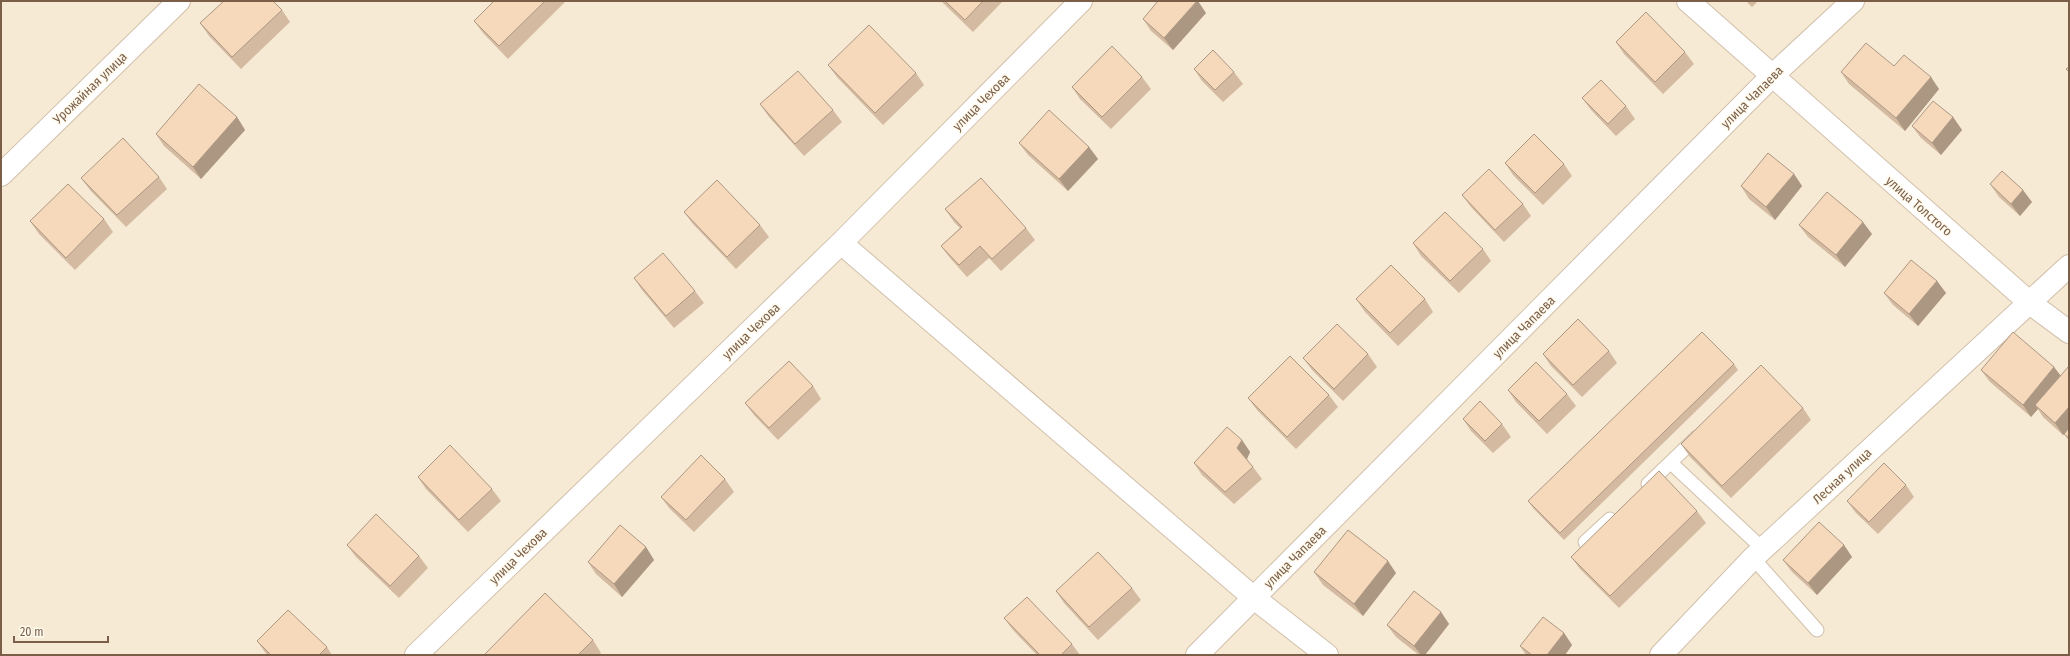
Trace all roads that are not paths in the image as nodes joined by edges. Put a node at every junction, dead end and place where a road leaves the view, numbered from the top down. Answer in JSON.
{"nodes":[{"id":1,"x":179,"y":1,"type":"edge"},
{"id":2,"x":1081,"y":1,"type":"edge"},
{"id":3,"x":1688,"y":1,"type":"edge"},
{"id":4,"x":1853,"y":1,"type":"edge"},
{"id":5,"x":1772,"y":76,"type":"junction"},
{"id":6,"x":1,"y":175,"type":"edge"},
{"id":7,"x":841,"y":243,"type":"junction"},
{"id":8,"x":2069,"y":266,"type":"edge"},
{"id":9,"x":2030,"y":303,"type":"junction"},
{"id":10,"x":2069,"y":332,"type":"edge"},
{"id":11,"x":1708,"y":426,"type":"edge"},
{"id":12,"x":1671,"y":463,"type":"junction"},
{"id":13,"x":1637,"y":495,"type":"edge"},
{"id":14,"x":1620,"y":511,"type":"edge"},
{"id":15,"x":1585,"y":542,"type":"edge"},
{"id":16,"x":1758,"y":553,"type":"junction"},
{"id":17,"x":1254,"y":598,"type":"junction"},
{"id":18,"x":1817,"y":630,"type":"dead end"},
{"id":19,"x":416,"y":655,"type":"edge"},
{"id":20,"x":1197,"y":655,"type":"edge"},
{"id":21,"x":1328,"y":655,"type":"edge"},
{"id":22,"x":1661,"y":655,"type":"edge"}],
"edges":[{"from":1,"to":6,"type":"street","name":"Урожайная улица"},
{"from":2,"to":7,"type":"street","name":"улица Чехова"},
{"from":3,"to":5,"type":"street","name":"улица Толстого"},
{"from":4,"to":5,"type":"street","name":"улица Чапаева"},
{"from":5,"to":9,"type":"street","name":"улица Толстого"},
{"from":5,"to":17,"type":"street","name":"улица Чапаева"},
{"from":7,"to":17,"type":"street"},
{"from":7,"to":19,"type":"street","name":"улица Чехова"},
{"from":8,"to":9,"type":"street","name":"Лесная улица"},
{"from":9,"to":10,"type":"street","name":"улица Толстого"},
{"from":9,"to":16,"type":"street","name":"Лесная улица"},
{"from":11,"to":12,"type":"lane"},
{"from":12,"to":13,"type":"lane"},
{"from":12,"to":16,"type":"lane"},
{"from":14,"to":15,"type":"lane"},
{"from":16,"to":18,"type":"lane"},
{"from":16,"to":22,"type":"street","name":"Лесная улица"},
{"from":17,"to":20,"type":"street","name":"улица Чапаева"},
{"from":17,"to":21,"type":"street"}]}
